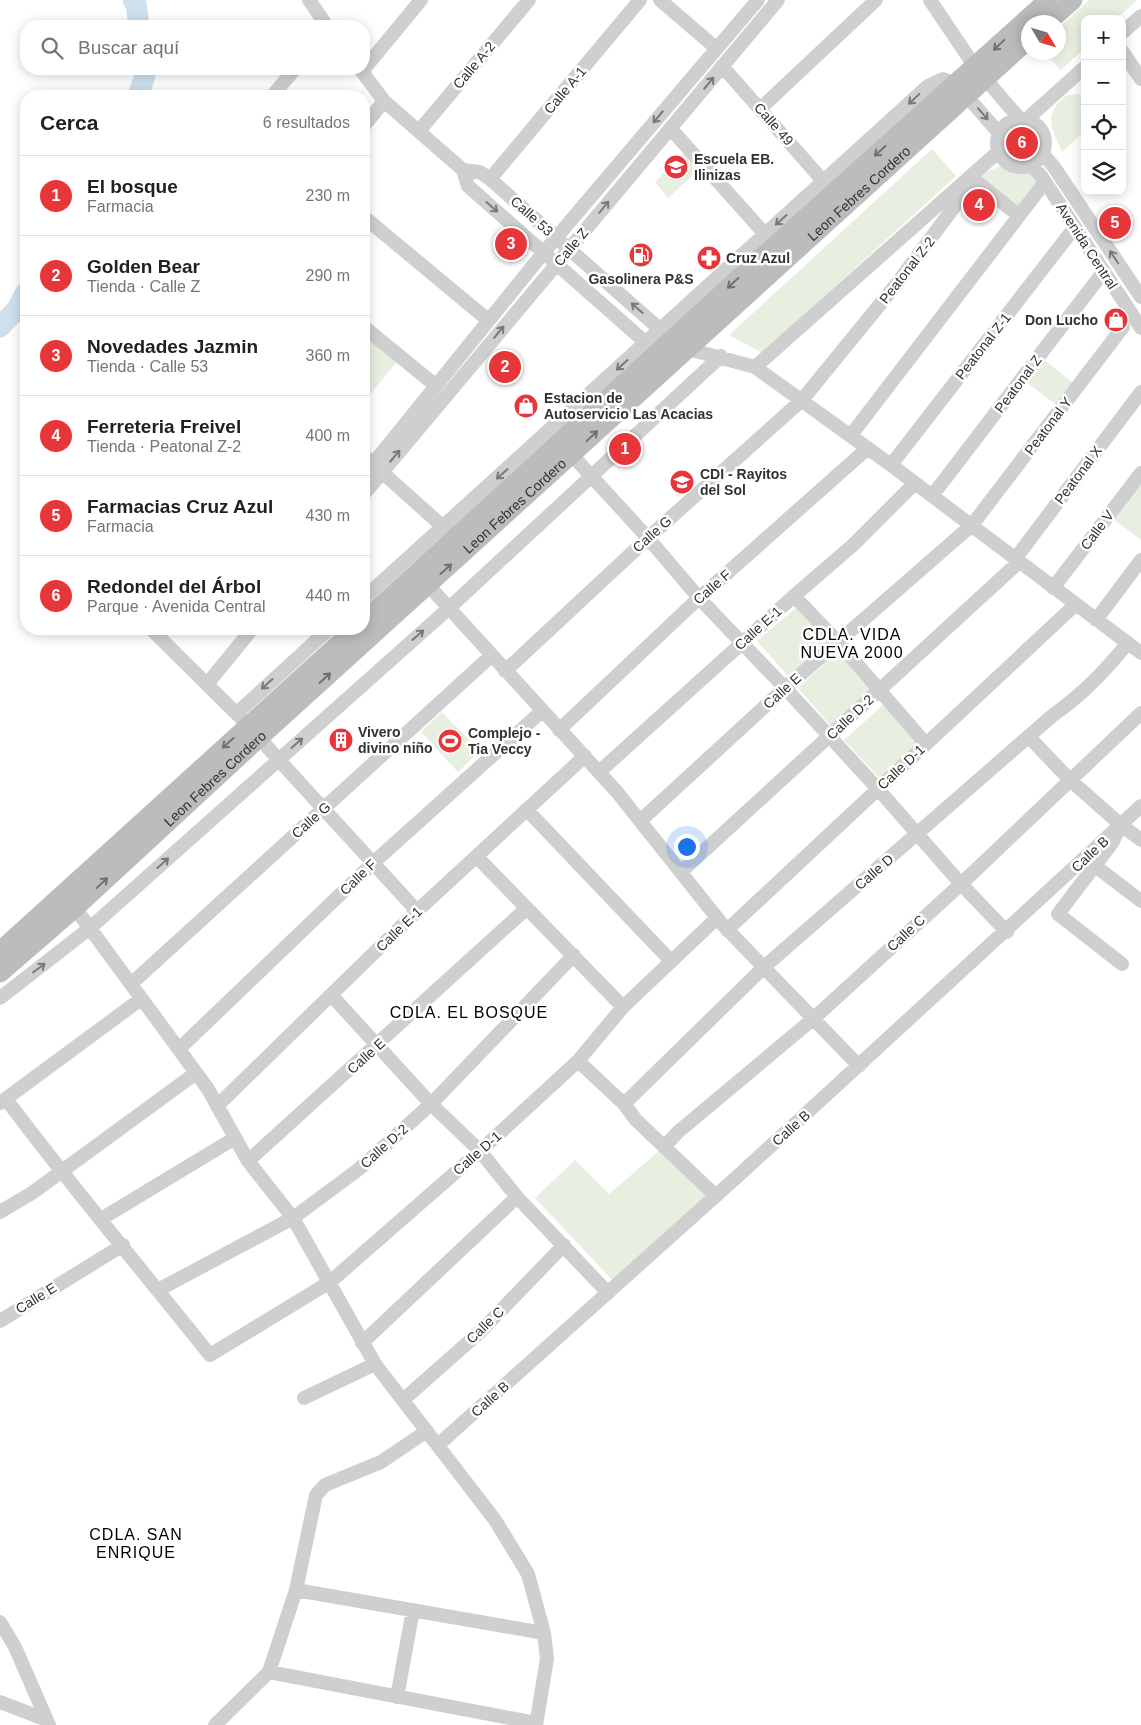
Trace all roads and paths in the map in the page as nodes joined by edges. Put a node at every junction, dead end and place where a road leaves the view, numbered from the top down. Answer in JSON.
{"nodes":[{"id":1,"x":421,"y":0,"type":"edge"},
{"id":2,"x":529,"y":0,"type":"edge"},
{"id":3,"x":640,"y":0,"type":"edge"},
{"id":4,"x":660,"y":0,"type":"edge"},
{"id":5,"x":758,"y":0,"type":"edge"},
{"id":6,"x":778,"y":0,"type":"edge"},
{"id":7,"x":876,"y":0,"type":"edge"},
{"id":8,"x":930,"y":0,"type":"edge"},
{"id":9,"x":1048,"y":0,"type":"edge"},
{"id":10,"x":1073,"y":0,"type":"edge"},
{"id":11,"x":313,"y":2,"type":"edge"},
{"id":12,"x":1056,"y":15,"type":"edge"},
{"id":13,"x":1141,"y":16,"type":"edge"},
{"id":14,"x":324,"y":20,"type":"edge"},
{"id":15,"x":1126,"y":29,"type":"edge"},
{"id":16,"x":1021,"y":45,"type":"edge"},
{"id":17,"x":716,"y":48,"type":"junction"},
{"id":18,"x":1126,"y":57,"type":"edge"},
{"id":19,"x":370,"y":60,"type":"edge"},
{"id":20,"x":722,"y":66,"type":"junction"},
{"id":21,"x":1081,"y":70,"type":"edge"},
{"id":22,"x":980,"y":73,"type":"junction"},
{"id":23,"x":290,"y":75,"type":"edge"},
{"id":24,"x":366,"y":75,"type":"edge"},
{"id":25,"x":1141,"y":79,"type":"edge"},
{"id":26,"x":277,"y":90,"type":"edge"},
{"id":27,"x":961,"y":90,"type":"junction"},
{"id":28,"x":384,"y":101,"type":"junction"},
{"id":29,"x":761,"y":108,"type":"junction"},
{"id":30,"x":370,"y":118,"type":"edge"},
{"id":31,"x":1023,"y":119,"type":"junction"},
{"id":32,"x":671,"y":128,"type":"junction"},
{"id":33,"x":419,"y":131,"type":"junction"},
{"id":34,"x":999,"y":133,"type":"junction"},
{"id":35,"x":998,"y":152,"type":"junction"},
{"id":36,"x":1043,"y":154,"type":"junction"},
{"id":37,"x":1031,"y":165,"type":"junction"},
{"id":38,"x":852,"y":167,"type":"junction"},
{"id":39,"x":463,"y":170,"type":"junction"},
{"id":40,"x":490,"y":179,"type":"junction"},
{"id":41,"x":824,"y":182,"type":"junction"},
{"id":42,"x":1045,"y":182,"type":"junction"},
{"id":43,"x":811,"y":203,"type":"junction"},
{"id":44,"x":1018,"y":215,"type":"junction"},
{"id":45,"x":370,"y":222,"type":"edge"},
{"id":46,"x":1075,"y":227,"type":"junction"},
{"id":47,"x":556,"y":238,"type":"junction"},
{"id":48,"x":762,"y":244,"type":"junction"},
{"id":49,"x":569,"y":249,"type":"junction"},
{"id":50,"x":544,"y":252,"type":"junction"},
{"id":51,"x":557,"y":263,"type":"junction"},
{"id":52,"x":1104,"y":271,"type":"junction"},
{"id":53,"x":1141,"y":297,"type":"edge"},
{"id":54,"x":488,"y":320,"type":"junction"},
{"id":55,"x":1123,"y":327,"type":"dead end"},
{"id":56,"x":1141,"y":328,"type":"edge"},
{"id":57,"x":370,"y":332,"type":"edge"},
{"id":58,"x":674,"y":339,"type":"junction"},
{"id":59,"x":657,"y":354,"type":"junction"},
{"id":60,"x":720,"y":356,"type":"junction"},
{"id":61,"x":755,"y":367,"type":"junction"},
{"id":62,"x":435,"y":386,"type":"junction"},
{"id":63,"x":606,"y":390,"type":"junction"},
{"id":64,"x":1141,"y":392,"type":"edge"},
{"id":65,"x":802,"y":400,"type":"junction"},
{"id":66,"x":556,"y":425,"type":"junction"},
{"id":67,"x":851,"y":435,"type":"junction"},
{"id":68,"x":868,"y":448,"type":"junction"},
{"id":69,"x":565,"y":450,"type":"junction"},
{"id":70,"x":892,"y":465,"type":"junction"},
{"id":71,"x":370,"y":467,"type":"edge"},
{"id":72,"x":1141,"y":472,"type":"edge"},
{"id":73,"x":592,"y":475,"type":"junction"},
{"id":74,"x":915,"y":483,"type":"junction"},
{"id":75,"x":932,"y":496,"type":"junction"},
{"id":76,"x":972,"y":525,"type":"junction"},
{"id":77,"x":455,"y":538,"type":"junction"},
{"id":78,"x":648,"y":538,"type":"junction"},
{"id":79,"x":1017,"y":560,"type":"junction"},
{"id":80,"x":1141,"y":560,"type":"edge"},
{"id":81,"x":416,"y":574,"type":"junction"},
{"id":82,"x":382,"y":582,"type":"junction"},
{"id":83,"x":1053,"y":588,"type":"junction"},
{"id":84,"x":370,"y":593,"type":"edge"},
{"id":85,"x":794,"y":596,"type":"junction"},
{"id":86,"x":699,"y":598,"type":"junction"},
{"id":87,"x":383,"y":604,"type":"junction"},
{"id":88,"x":1075,"y":605,"type":"junction"},
{"id":89,"x":448,"y":609,"type":"junction"},
{"id":90,"x":370,"y":615,"type":"edge"},
{"id":91,"x":370,"y":616,"type":"edge"},
{"id":92,"x":1096,"y":620,"type":"junction"},
{"id":93,"x":158,"y":635,"type":"edge"},
{"id":94,"x":236,"y":635,"type":"edge"},
{"id":95,"x":246,"y":635,"type":"edge"},
{"id":96,"x":324,"y":635,"type":"edge"},
{"id":97,"x":348,"y":635,"type":"edge"},
{"id":98,"x":348,"y":635,"type":"edge"},
{"id":99,"x":743,"y":642,"type":"junction"},
{"id":100,"x":838,"y":642,"type":"junction"},
{"id":101,"x":1137,"y":648,"type":"edge"},
{"id":102,"x":491,"y":656,"type":"junction"},
{"id":103,"x":505,"y":671,"type":"junction"},
{"id":104,"x":204,"y":680,"type":"junction"},
{"id":105,"x":785,"y":688,"type":"junction"},
{"id":106,"x":879,"y":690,"type":"junction"},
{"id":107,"x":542,"y":710,"type":"junction"},
{"id":108,"x":1141,"y":713,"type":"edge"},
{"id":109,"x":248,"y":725,"type":"junction"},
{"id":110,"x":560,"y":730,"type":"junction"},
{"id":111,"x":829,"y":736,"type":"junction"},
{"id":112,"x":1029,"y":737,"type":"junction"},
{"id":113,"x":926,"y":744,"type":"junction"},
{"id":114,"x":584,"y":756,"type":"junction"},
{"id":115,"x":278,"y":760,"type":"junction"},
{"id":116,"x":599,"y":772,"type":"junction"},
{"id":117,"x":1070,"y":780,"type":"junction"},
{"id":118,"x":878,"y":789,"type":"junction"},
{"id":119,"x":1141,"y":806,"type":"edge"},
{"id":120,"x":323,"y":809,"type":"junction"},
{"id":121,"x":527,"y":810,"type":"junction"},
{"id":122,"x":640,"y":821,"type":"junction"},
{"id":123,"x":1121,"y":825,"type":"junction"},
{"id":124,"x":918,"y":834,"type":"junction"},
{"id":125,"x":1141,"y":840,"type":"edge"},
{"id":126,"x":477,"y":857,"type":"junction"},
{"id":127,"x":373,"y":863,"type":"junction"},
{"id":128,"x":1094,"y":865,"type":"junction"},
{"id":129,"x":681,"y":872,"type":"junction"},
{"id":130,"x":961,"y":884,"type":"junction"},
{"id":131,"x":1141,"y":901,"type":"edge"},
{"id":132,"x":75,"y":908,"type":"junction"},
{"id":133,"x":527,"y":908,"type":"junction"},
{"id":134,"x":417,"y":911,"type":"junction"},
{"id":135,"x":717,"y":918,"type":"junction"},
{"id":136,"x":90,"y":928,"type":"junction"},
{"id":137,"x":728,"y":930,"type":"junction"},
{"id":138,"x":1007,"y":932,"type":"junction"},
{"id":139,"x":0,"y":952,"type":"edge"},
{"id":140,"x":574,"y":955,"type":"junction"},
{"id":141,"x":671,"y":961,"type":"junction"},
{"id":142,"x":1122,"y":964,"type":"dead end"},
{"id":143,"x":764,"y":967,"type":"junction"},
{"id":144,"x":0,"y":973,"type":"edge"},
{"id":145,"x":131,"y":984,"type":"junction"},
{"id":146,"x":332,"y":996,"type":"junction"},
{"id":147,"x":0,"y":998,"type":"edge"},
{"id":148,"x":141,"y":999,"type":"junction"},
{"id":149,"x":623,"y":1007,"type":"junction"},
{"id":150,"x":814,"y":1019,"type":"junction"},
{"id":151,"x":379,"y":1044,"type":"junction"},
{"id":152,"x":179,"y":1049,"type":"junction"},
{"id":153,"x":578,"y":1061,"type":"junction"},
{"id":154,"x":859,"y":1066,"type":"junction"},
{"id":155,"x":196,"y":1072,"type":"junction"},
{"id":156,"x":3,"y":1101,"type":"edge"},
{"id":157,"x":431,"y":1104,"type":"junction"},
{"id":158,"x":624,"y":1104,"type":"junction"},
{"id":159,"x":217,"y":1106,"type":"junction"},
{"id":160,"x":234,"y":1138,"type":"junction"},
{"id":161,"x":665,"y":1146,"type":"junction"},
{"id":162,"x":480,"y":1151,"type":"junction"},
{"id":163,"x":248,"y":1161,"type":"junction"},
{"id":164,"x":60,"y":1172,"type":"junction"},
{"id":165,"x":716,"y":1196,"type":"junction"},
{"id":166,"x":517,"y":1197,"type":"junction"},
{"id":167,"x":0,"y":1212,"type":"edge"},
{"id":168,"x":293,"y":1218,"type":"junction"},
{"id":169,"x":101,"y":1219,"type":"junction"},
{"id":170,"x":122,"y":1244,"type":"junction"},
{"id":171,"x":564,"y":1245,"type":"junction"},
{"id":172,"x":330,"y":1282,"type":"junction"},
{"id":173,"x":158,"y":1290,"type":"junction"},
{"id":174,"x":608,"y":1293,"type":"junction"},
{"id":175,"x":0,"y":1321,"type":"edge"},
{"id":176,"x":362,"y":1343,"type":"junction"},
{"id":177,"x":375,"y":1364,"type":"junction"},
{"id":178,"x":304,"y":1398,"type":"dead end"},
{"id":179,"x":403,"y":1400,"type":"junction"},
{"id":180,"x":427,"y":1431,"type":"junction"},
{"id":181,"x":438,"y":1445,"type":"junction"},
{"id":182,"x":296,"y":1590,"type":"junction"},
{"id":183,"x":413,"y":1610,"type":"junction"},
{"id":184,"x":0,"y":1622,"type":"edge"},
{"id":185,"x":544,"y":1633,"type":"junction"},
{"id":186,"x":269,"y":1672,"type":"junction"},
{"id":187,"x":397,"y":1697,"type":"junction"},
{"id":188,"x":0,"y":1702,"type":"edge"},
{"id":189,"x":48,"y":1722,"type":"edge"},
{"id":190,"x":536,"y":1724,"type":"edge"},
{"id":191,"x":215,"y":1725,"type":"edge"}],
"edges":[{"from":1,"to":19,"type":"street"},
{"from":2,"to":33,"type":"street","name":"Calle A-2"},
{"from":3,"to":40,"type":"street","name":"Calle A-1"},
{"from":4,"to":17,"type":"street"},
{"from":5,"to":17,"type":"street","name":"Calle Z"},
{"from":6,"to":20,"type":"street","name":"Calle Z"},
{"from":7,"to":29,"type":"street"},
{"from":8,"to":22,"type":"street"},
{"from":9,"to":22,"type":"street","name":"Leon Febres Cordero","one_way":true},
{"from":10,"to":12,"type":"street"},
{"from":11,"to":14,"type":"street"},
{"from":13,"to":15,"type":"street"},
{"from":16,"to":22,"type":"street","name":"Leon Febres Cordero"},
{"from":17,"to":47,"type":"street","name":"Calle Z","one_way":true},
{"from":18,"to":25,"type":"street"},
{"from":20,"to":29,"type":"street","name":"Calle 49"},
{"from":32,"to":20,"type":"street","name":"Calle Z","one_way":true},
{"from":21,"to":31,"type":"street"},
{"from":22,"to":27,"type":"street","name":"Leon Febres Cordero"},
{"from":22,"to":31,"type":"street"},
{"from":23,"to":26,"type":"street"},
{"from":24,"to":28,"type":"street","name":"Calle 53"},
{"from":27,"to":34,"type":"street","one_way":true},
{"from":27,"to":38,"type":"street","name":"Leon Febres Cordero","one_way":true},
{"from":27,"to":58,"type":"street","name":"Leon Febres Cordero"},
{"from":28,"to":30,"type":"street"},
{"from":28,"to":33,"type":"street","name":"Calle 53"},
{"from":29,"to":41,"type":"street","name":"Calle 49"},
{"from":31,"to":34,"type":"street"},
{"from":31,"to":36,"type":"street"},
{"from":32,"to":48,"type":"street"},
{"from":49,"to":32,"type":"street","name":"Calle Z","one_way":true},
{"from":33,"to":39,"type":"street","name":"Calle 53"},
{"from":34,"to":35,"type":"street"},
{"from":35,"to":37,"type":"street"},
{"from":35,"to":61,"type":"street"},
{"from":36,"to":37,"type":"street"},
{"from":53,"to":36,"type":"street","name":"Avenida Central","one_way":true},
{"from":37,"to":42,"type":"street","name":"Avenida Central"},
{"from":38,"to":41,"type":"street"},
{"from":38,"to":43,"type":"street","name":"Leon Febres Cordero"},
{"from":39,"to":40,"type":"street","name":"Calle 53"},
{"from":39,"to":50,"type":"street","name":"Calle 53","one_way":true},
{"from":40,"to":47,"type":"street","name":"Calle 53"},
{"from":41,"to":43,"type":"street"},
{"from":42,"to":44,"type":"street"},
{"from":42,"to":46,"type":"street","name":"Avenida Central"},
{"from":43,"to":48,"type":"street","name":"Leon Febres Cordero","one_way":true},
{"from":44,"to":65,"type":"street","name":"Peatonal Z-2"},
{"from":44,"to":67,"type":"street"},
{"from":45,"to":54,"type":"street"},
{"from":46,"to":52,"type":"street","name":"Avenida Central"},
{"from":46,"to":70,"type":"street","name":"Peatonal Z-1"},
{"from":47,"to":49,"type":"street","name":"Calle 53"},
{"from":47,"to":50,"type":"street","name":"Calle Z"},
{"from":48,"to":58,"type":"street","name":"Leon Febres Cordero","one_way":true},
{"from":49,"to":51,"type":"street","name":"Calle Z"},
{"from":58,"to":49,"type":"street","name":"Calle 53","one_way":true},
{"from":50,"to":51,"type":"street","name":"Calle 53"},
{"from":50,"to":54,"type":"street","name":"Calle Z"},
{"from":51,"to":59,"type":"street","name":"Calle 53"},
{"from":71,"to":51,"type":"street","name":"Calle Z","one_way":true},
{"from":52,"to":56,"type":"street","name":"Avenida Central"},
{"from":52,"to":75,"type":"street","name":"Peatonal Z"},
{"from":54,"to":62,"type":"street","name":"Calle Z"},
{"from":55,"to":76,"type":"street","name":"Peatonal Y"},
{"from":57,"to":62,"type":"street"},
{"from":58,"to":59,"type":"street","name":"Leon Febres Cordero"},
{"from":58,"to":60,"type":"street"},
{"from":59,"to":63,"type":"street","name":"Leon Febres Cordero","one_way":true},
{"from":69,"to":59,"type":"street","name":"Leon Febres Cordero","one_way":true},
{"from":60,"to":61,"type":"street"},
{"from":60,"to":73,"type":"street"},
{"from":61,"to":65,"type":"street"},
{"from":62,"to":71,"type":"street","name":"Calle Z"},
{"from":63,"to":66,"type":"street"},
{"from":63,"to":69,"type":"street","name":"Leon Febres Cordero"},
{"from":64,"to":79,"type":"street","name":"Peatonal X"},
{"from":65,"to":67,"type":"street"},
{"from":65,"to":78,"type":"street","name":"Calle G"},
{"from":66,"to":69,"type":"street"},
{"from":66,"to":77,"type":"street","one_way":true},
{"from":67,"to":68,"type":"street"},
{"from":68,"to":70,"type":"street"},
{"from":68,"to":86,"type":"street","name":"Calle F"},
{"from":69,"to":73,"type":"street"},
{"from":69,"to":77,"type":"street","name":"Leon Febres Cordero"},
{"from":70,"to":74,"type":"street"},
{"from":71,"to":77,"type":"street"},
{"from":72,"to":83,"type":"street","name":"Calle V"},
{"from":73,"to":78,"type":"street"},
{"from":73,"to":89,"type":"street"},
{"from":74,"to":75,"type":"street"},
{"from":74,"to":85,"type":"street","name":"Calle E-1"},
{"from":75,"to":76,"type":"street"},
{"from":76,"to":79,"type":"street"},
{"from":76,"to":100,"type":"street","name":"Calle E"},
{"from":77,"to":81,"type":"street","name":"Leon Febres Cordero"},
{"from":78,"to":86,"type":"street"},
{"from":78,"to":103,"type":"street","name":"Calle G"},
{"from":79,"to":83,"type":"street"},
{"from":79,"to":106,"type":"street","name":"Calle D-2"},
{"from":80,"to":92,"type":"street"},
{"from":81,"to":82,"type":"street"},
{"from":81,"to":87,"type":"street","name":"Leon Febres Cordero"},
{"from":81,"to":89,"type":"street"},
{"from":90,"to":81,"type":"street","name":"Leon Febres Cordero","one_way":true},
{"from":82,"to":84,"type":"street"},
{"from":82,"to":87,"type":"street"},
{"from":83,"to":88,"type":"street"},
{"from":85,"to":99,"type":"street","name":"Calle E-1"},
{"from":85,"to":100,"type":"street"},
{"from":86,"to":99,"type":"street"},
{"from":86,"to":110,"type":"street","name":"Calle F"},
{"from":87,"to":91,"type":"street","name":"Leon Febres Cordero"},
{"from":88,"to":92,"type":"street"},
{"from":88,"to":113,"type":"street","name":"Calle D-1"},
{"from":89,"to":102,"type":"street"},
{"from":115,"to":89,"type":"street","one_way":true},
{"from":92,"to":101,"type":"street"},
{"from":93,"to":104,"type":"street"},
{"from":94,"to":104,"type":"street"},
{"from":95,"to":104,"type":"street"},
{"from":96,"to":109,"type":"street","one_way":true},
{"from":109,"to":97,"type":"street","name":"Leon Febres Cordero","one_way":true},
{"from":98,"to":109,"type":"street","name":"Leon Febres Cordero"},
{"from":99,"to":105,"type":"street"},
{"from":99,"to":116,"type":"street","name":"Calle E-1"},
{"from":100,"to":105,"type":"street","name":"Calle E"},
{"from":100,"to":106,"type":"street"},
{"from":101,"to":112,"type":"street","name":"Calle D"},
{"from":102,"to":103,"type":"street"},
{"from":102,"to":120,"type":"street","name":"Calle G"},
{"from":103,"to":107,"type":"street"},
{"from":104,"to":109,"type":"street"},
{"from":105,"to":111,"type":"street"},
{"from":105,"to":122,"type":"street","name":"Calle E"},
{"from":106,"to":111,"type":"street","name":"Calle D-2"},
{"from":106,"to":113,"type":"street"},
{"from":107,"to":110,"type":"street"},
{"from":107,"to":127,"type":"street","name":"Calle F"},
{"from":108,"to":117,"type":"street","name":"Calle C"},
{"from":109,"to":115,"type":"street"},
{"from":132,"to":109,"type":"street","name":"Leon Febres Cordero","one_way":true},
{"from":109,"to":139,"type":"street","name":"Leon Febres Cordero","one_way":true},
{"from":110,"to":114,"type":"street"},
{"from":111,"to":118,"type":"street"},
{"from":111,"to":129,"type":"street","name":"Calle D-2"},
{"from":112,"to":117,"type":"street"},
{"from":112,"to":124,"type":"street","name":"Calle D"},
{"from":113,"to":118,"type":"street","name":"Calle D-1"},
{"from":114,"to":116,"type":"street"},
{"from":114,"to":121,"type":"street","name":"Calle E-1"},
{"from":115,"to":120,"type":"street"},
{"from":136,"to":115,"type":"street","one_way":true},
{"from":116,"to":122,"type":"street"},
{"from":117,"to":123,"type":"street"},
{"from":117,"to":130,"type":"street","name":"Calle C"},
{"from":118,"to":124,"type":"street"},
{"from":118,"to":137,"type":"street","name":"Calle D-1"},
{"from":119,"to":123,"type":"street","name":"Calle B"},
{"from":120,"to":127,"type":"street"},
{"from":120,"to":145,"type":"street","name":"Calle G"},
{"from":121,"to":126,"type":"street","name":"Calle E-1"},
{"from":121,"to":141,"type":"street"},
{"from":122,"to":129,"type":"street"},
{"from":123,"to":125,"type":"street"},
{"from":123,"to":128,"type":"street"},
{"from":123,"to":138,"type":"street","name":"Calle B"},
{"from":124,"to":130,"type":"street"},
{"from":124,"to":143,"type":"street","name":"Calle D"},
{"from":126,"to":133,"type":"street"},
{"from":126,"to":134,"type":"street","name":"Calle E-1"},
{"from":127,"to":134,"type":"street"},
{"from":127,"to":152,"type":"street","name":"Calle F"},
{"from":128,"to":131,"type":"street"},
{"from":128,"to":142,"type":"street"},
{"from":129,"to":135,"type":"street"},
{"from":130,"to":138,"type":"street"},
{"from":130,"to":150,"type":"street","name":"Calle C"},
{"from":132,"to":136,"type":"street"},
{"from":132,"to":144,"type":"street","name":"Leon Febres Cordero"},
{"from":133,"to":140,"type":"street"},
{"from":133,"to":151,"type":"street","name":"Calle E"},
{"from":134,"to":146,"type":"street","name":"Calle E-1"},
{"from":135,"to":137,"type":"street"},
{"from":135,"to":141,"type":"street","name":"Calle D-1"},
{"from":136,"to":145,"type":"street"},
{"from":147,"to":136,"type":"street","one_way":true},
{"from":137,"to":143,"type":"street"},
{"from":138,"to":154,"type":"street","name":"Calle B"},
{"from":140,"to":149,"type":"street"},
{"from":140,"to":157,"type":"street","name":"Calle D-2"},
{"from":141,"to":149,"type":"street","name":"Calle D-1"},
{"from":143,"to":150,"type":"street"},
{"from":143,"to":158,"type":"street","name":"Calle D"},
{"from":145,"to":148,"type":"street"},
{"from":146,"to":151,"type":"street"},
{"from":146,"to":159,"type":"street","name":"Calle E-1"},
{"from":148,"to":152,"type":"street"},
{"from":148,"to":156,"type":"street"},
{"from":149,"to":153,"type":"street","name":"Calle D-1"},
{"from":150,"to":154,"type":"street"},
{"from":150,"to":161,"type":"street","name":"Calle C"},
{"from":151,"to":157,"type":"street"},
{"from":151,"to":163,"type":"street","name":"Calle E"},
{"from":152,"to":155,"type":"street"},
{"from":153,"to":158,"type":"street"},
{"from":153,"to":162,"type":"street","name":"Calle D-1"},
{"from":154,"to":165,"type":"street","name":"Calle B"},
{"from":155,"to":159,"type":"street"},
{"from":155,"to":164,"type":"street"},
{"from":156,"to":164,"type":"street"},
{"from":157,"to":162,"type":"street"},
{"from":157,"to":168,"type":"street","name":"Calle D-2"},
{"from":158,"to":161,"type":"street"},
{"from":159,"to":160,"type":"street"},
{"from":160,"to":163,"type":"street"},
{"from":160,"to":169,"type":"street"},
{"from":161,"to":165,"type":"street"},
{"from":162,"to":166,"type":"street"},
{"from":162,"to":172,"type":"street","name":"Calle D-1"},
{"from":163,"to":168,"type":"street"},
{"from":164,"to":167,"type":"street"},
{"from":164,"to":169,"type":"street"},
{"from":165,"to":174,"type":"street","name":"Calle B"},
{"from":166,"to":171,"type":"street"},
{"from":166,"to":176,"type":"street"},
{"from":168,"to":172,"type":"street"},
{"from":168,"to":173,"type":"street","name":"Calle D-2"},
{"from":169,"to":170,"type":"street"},
{"from":170,"to":173,"type":"street"},
{"from":170,"to":175,"type":"street","name":"Calle E"},
{"from":171,"to":174,"type":"street"},
{"from":171,"to":179,"type":"street","name":"Calle C"},
{"from":172,"to":173,"type":"street","name":"Calle D-1"},
{"from":172,"to":176,"type":"street"},
{"from":174,"to":181,"type":"street","name":"Calle B"},
{"from":176,"to":177,"type":"street"},
{"from":177,"to":178,"type":"street"},
{"from":177,"to":179,"type":"street"},
{"from":179,"to":180,"type":"street"},
{"from":180,"to":181,"type":"street"},
{"from":180,"to":182,"type":"street"},
{"from":181,"to":185,"type":"street"},
{"from":182,"to":183,"type":"street"},
{"from":182,"to":186,"type":"street"},
{"from":183,"to":185,"type":"street"},
{"from":183,"to":187,"type":"street"},
{"from":184,"to":189,"type":"street"},
{"from":185,"to":190,"type":"street"},
{"from":186,"to":187,"type":"street"},
{"from":186,"to":191,"type":"street"},
{"from":187,"to":190,"type":"street"},
{"from":188,"to":189,"type":"street"}]}
